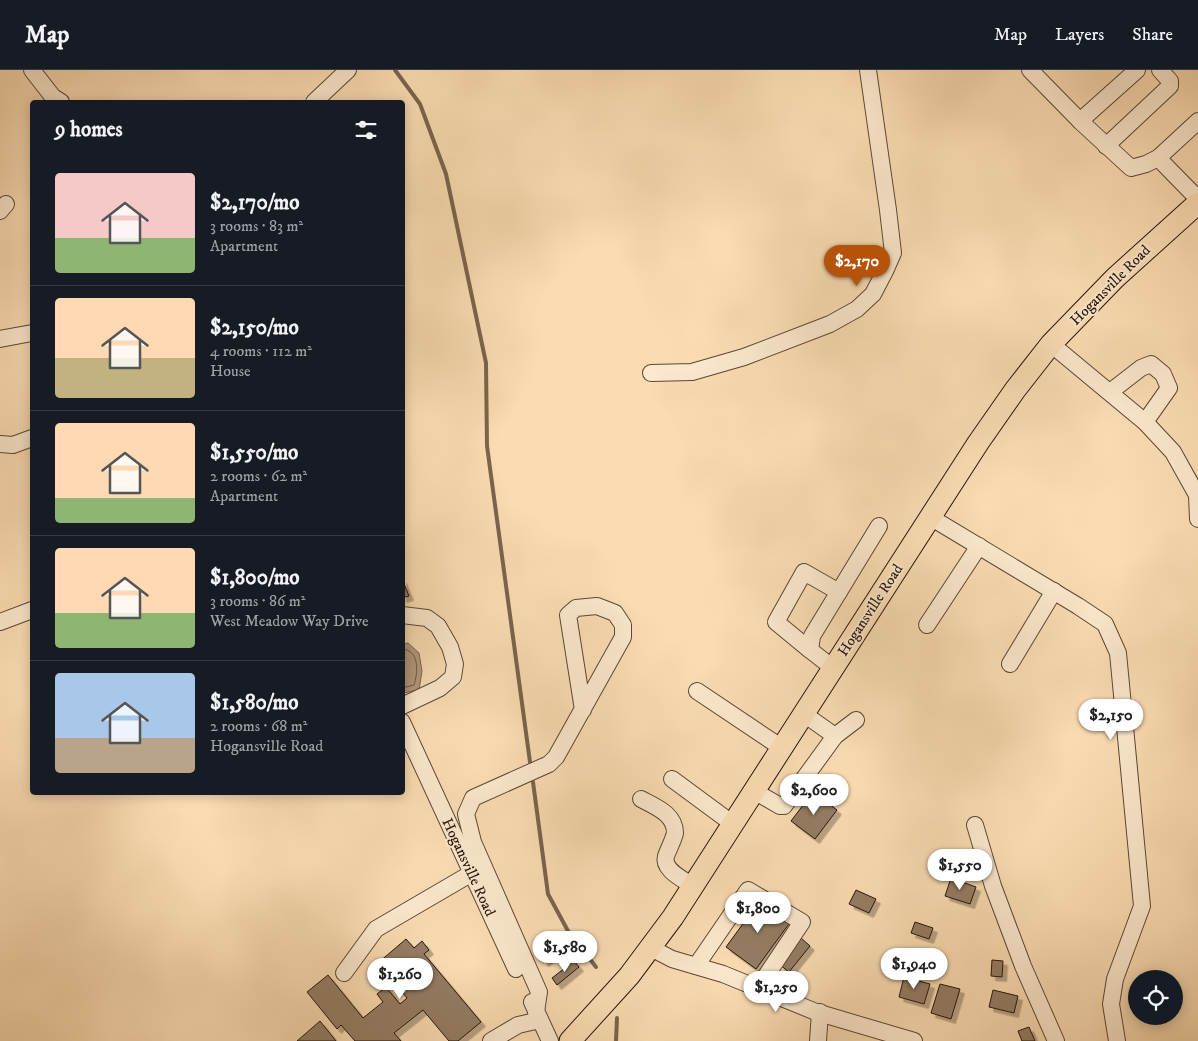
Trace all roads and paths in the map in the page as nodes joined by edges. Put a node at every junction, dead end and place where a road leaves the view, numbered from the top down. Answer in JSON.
{"nodes":[{"id":1,"x":32,"y":70,"type":"edge"},
{"id":2,"x":348,"y":70,"type":"edge"},
{"id":3,"x":868,"y":70,"type":"edge"},
{"id":4,"x":1030,"y":70,"type":"edge"},
{"id":5,"x":1137,"y":70,"type":"edge"},
{"id":6,"x":1160,"y":70,"type":"edge"},
{"id":7,"x":58,"y":100,"type":"edge"},
{"id":8,"x":316,"y":100,"type":"edge"},
{"id":9,"x":1080,"y":121,"type":"junction"},
{"id":10,"x":1198,"y":121,"type":"edge"},
{"id":11,"x":1106,"y":146,"type":"junction"},
{"id":12,"x":1158,"y":158,"type":"junction"},
{"id":13,"x":1198,"y":199,"type":"edge"},
{"id":14,"x":1198,"y":203,"type":"edge"},
{"id":15,"x":30,"y":333,"type":"edge"},
{"id":16,"x":0,"y":339,"type":"edge"},
{"id":17,"x":1051,"y":344,"type":"junction"},
{"id":18,"x":651,"y":373,"type":"dead end"},
{"id":19,"x":1110,"y":392,"type":"junction"},
{"id":20,"x":1145,"y":422,"type":"junction"},
{"id":21,"x":30,"y":439,"type":"edge"},
{"id":22,"x":0,"y":444,"type":"edge"},
{"id":23,"x":930,"y":517,"type":"junction"},
{"id":24,"x":1198,"y":520,"type":"edge"},
{"id":25,"x":879,"y":526,"type":"dead end"},
{"id":26,"x":979,"y":546,"type":"junction"},
{"id":27,"x":1054,"y":591,"type":"junction"},
{"id":28,"x":839,"y":592,"type":"junction"},
{"id":29,"x":30,"y":611,"type":"edge"},
{"id":30,"x":405,"y":615,"type":"edge"},
{"id":31,"x":0,"y":622,"type":"edge"},
{"id":32,"x":927,"y":625,"type":"dead end"},
{"id":33,"x":810,"y":650,"type":"junction"},
{"id":34,"x":1010,"y":664,"type":"dead end"},
{"id":35,"x":833,"y":668,"type":"junction"},
{"id":36,"x":698,"y":691,"type":"dead end"},
{"id":37,"x":405,"y":705,"type":"edge"},
{"id":38,"x":583,"y":710,"type":"junction"},
{"id":39,"x":804,"y":714,"type":"junction"},
{"id":40,"x":856,"y":720,"type":"dead end"},
{"id":41,"x":405,"y":728,"type":"edge"},
{"id":42,"x":835,"y":736,"type":"junction"},
{"id":43,"x":782,"y":748,"type":"junction"},
{"id":44,"x":672,"y":779,"type":"dead end"},
{"id":45,"x":754,"y":790,"type":"junction"},
{"id":46,"x":641,"y":799,"type":"dead end"},
{"id":47,"x":733,"y":824,"type":"junction"},
{"id":48,"x":975,"y":825,"type":"dead end"},
{"id":49,"x":472,"y":873,"type":"junction"},
{"id":50,"x":693,"y":886,"type":"junction"},
{"id":51,"x":651,"y":948,"type":"junction"},
{"id":52,"x":696,"y":966,"type":"junction"},
{"id":53,"x":344,"y":973,"type":"dead end"},
{"id":54,"x":758,"y":988,"type":"junction"},
{"id":55,"x":820,"y":1012,"type":"junction"},
{"id":56,"x":538,"y":1016,"type":"junction"},
{"id":57,"x":491,"y":1041,"type":"edge"},
{"id":58,"x":550,"y":1041,"type":"edge"},
{"id":59,"x":570,"y":1041,"type":"edge"},
{"id":60,"x":818,"y":1041,"type":"edge"},
{"id":61,"x":914,"y":1041,"type":"edge"},
{"id":62,"x":1056,"y":1041,"type":"edge"},
{"id":63,"x":1117,"y":1041,"type":"edge"}],
"edges":[{"from":1,"to":7,"type":"street"},
{"from":2,"to":8,"type":"street"},
{"from":3,"to":18,"type":"street"},
{"from":4,"to":9,"type":"street"},
{"from":5,"to":9,"type":"street"},
{"from":6,"to":11,"type":"street"},
{"from":9,"to":11,"type":"street"},
{"from":10,"to":12,"type":"street"},
{"from":11,"to":12,"type":"street"},
{"from":12,"to":13,"type":"street"},
{"from":14,"to":17,"type":"main road","name":"Hogansville Road"},
{"from":15,"to":16,"type":"street"},
{"from":17,"to":19,"type":"street"},
{"from":17,"to":23,"type":"main road","name":"Hogansville Road"},
{"from":19,"to":20,"type":"street"},
{"from":19,"to":20,"type":"street"},
{"from":20,"to":24,"type":"street"},
{"from":21,"to":22,"type":"street"},
{"from":23,"to":26,"type":"street"},
{"from":23,"to":35,"type":"main road","name":"Hogansville Road"},
{"from":25,"to":28,"type":"street"},
{"from":26,"to":27,"type":"street"},
{"from":26,"to":32,"type":"street"},
{"from":27,"to":34,"type":"street"},
{"from":27,"to":63,"type":"street"},
{"from":28,"to":33,"type":"street"},
{"from":28,"to":33,"type":"street"},
{"from":29,"to":31,"type":"street"},
{"from":30,"to":37,"type":"street"},
{"from":33,"to":35,"type":"street"},
{"from":35,"to":39,"type":"main road","name":"Hogansville Road"},
{"from":36,"to":43,"type":"street"},
{"from":38,"to":38,"type":"street"},
{"from":38,"to":56,"type":"street"},
{"from":39,"to":42,"type":"street"},
{"from":39,"to":43,"type":"main road","name":"Hogansville Road"},
{"from":40,"to":42,"type":"street"},
{"from":41,"to":49,"type":"street","name":"Hogansville Road"},
{"from":42,"to":45,"type":"street"},
{"from":43,"to":45,"type":"main road","name":"Hogansville Road"},
{"from":44,"to":47,"type":"street"},
{"from":45,"to":47,"type":"main road","name":"Hogansville Road"},
{"from":46,"to":50,"type":"street"},
{"from":47,"to":50,"type":"main road","name":"Hogansville Road"},
{"from":48,"to":62,"type":"street"},
{"from":49,"to":53,"type":"street"},
{"from":49,"to":56,"type":"street","name":"Hogansville Road"},
{"from":50,"to":51,"type":"main road","name":"Hogansville Road"},
{"from":51,"to":52,"type":"street"},
{"from":51,"to":59,"type":"main road","name":"Hogansville Road"},
{"from":52,"to":54,"type":"street"},
{"from":52,"to":54,"type":"street"},
{"from":54,"to":55,"type":"street"},
{"from":55,"to":60,"type":"street"},
{"from":55,"to":61,"type":"street"},
{"from":56,"to":57,"type":"street"},
{"from":56,"to":58,"type":"street","name":"Hogansville Road"}]}
